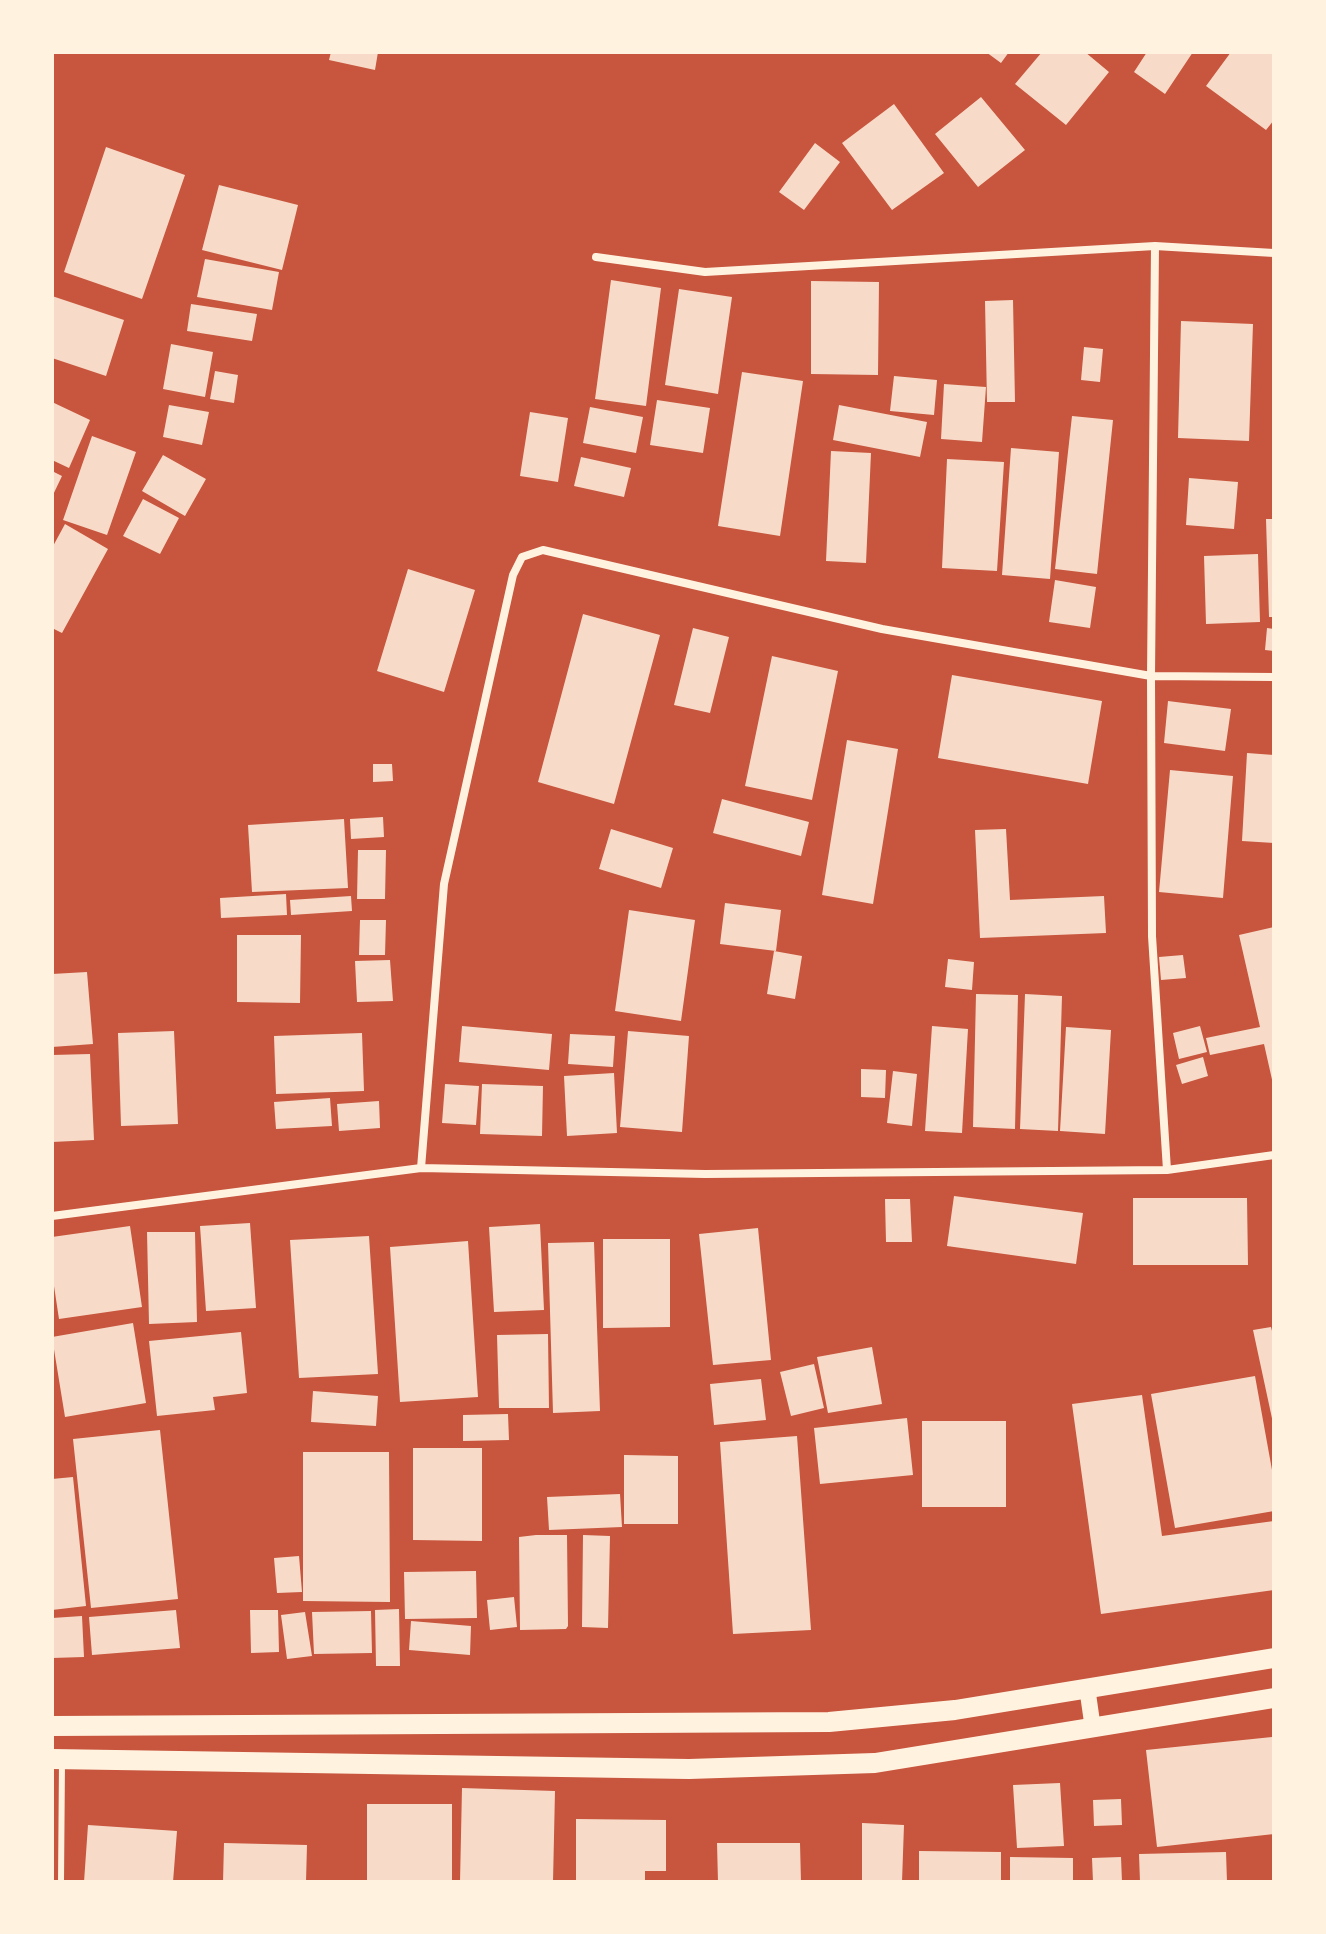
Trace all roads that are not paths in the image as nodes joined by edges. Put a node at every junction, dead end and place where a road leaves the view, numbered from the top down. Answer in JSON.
{"nodes":[{"id":1,"x":1155,"y":246,"type":"junction"},
{"id":2,"x":1274,"y":253,"type":"edge"},
{"id":3,"x":596,"y":257,"type":"dead end"},
{"id":4,"x":1151,"y":676,"type":"junction"},
{"id":5,"x":1274,"y":677,"type":"edge"},
{"id":6,"x":1274,"y":1155,"type":"edge"},
{"id":7,"x":421,"y":1168,"type":"junction"},
{"id":8,"x":1167,"y":1170,"type":"junction"},
{"id":9,"x":52,"y":1216,"type":"edge"},
{"id":10,"x":1274,"y":1658,"type":"edge"},
{"id":11,"x":1087,"y":1687,"type":"junction"},
{"id":12,"x":1274,"y":1698,"type":"edge"},
{"id":13,"x":52,"y":1726,"type":"edge"},
{"id":14,"x":1093,"y":1729,"type":"junction"},
{"id":15,"x":57,"y":1759,"type":"edge"},
{"id":16,"x":52,"y":1814,"type":"edge"},
{"id":17,"x":63,"y":1814,"type":"junction"},
{"id":18,"x":61,"y":1882,"type":"edge"}],
"edges":[{"from":1,"to":2,"type":"street"},
{"from":1,"to":3,"type":"street"},
{"from":1,"to":4,"type":"street"},
{"from":4,"to":5,"type":"street"},
{"from":4,"to":7,"type":"street"},
{"from":4,"to":8,"type":"street"},
{"from":6,"to":8,"type":"street"},
{"from":7,"to":8,"type":"street"},
{"from":7,"to":9,"type":"street"},
{"from":10,"to":11,"type":"main road"},
{"from":11,"to":13,"type":"main road"},
{"from":11,"to":14,"type":"main road"},
{"from":12,"to":14,"type":"main road"},
{"from":14,"to":15,"type":"main road"},
{"from":15,"to":17,"type":"lane"},
{"from":16,"to":17,"type":"lane"},
{"from":17,"to":18,"type":"lane"}]}
